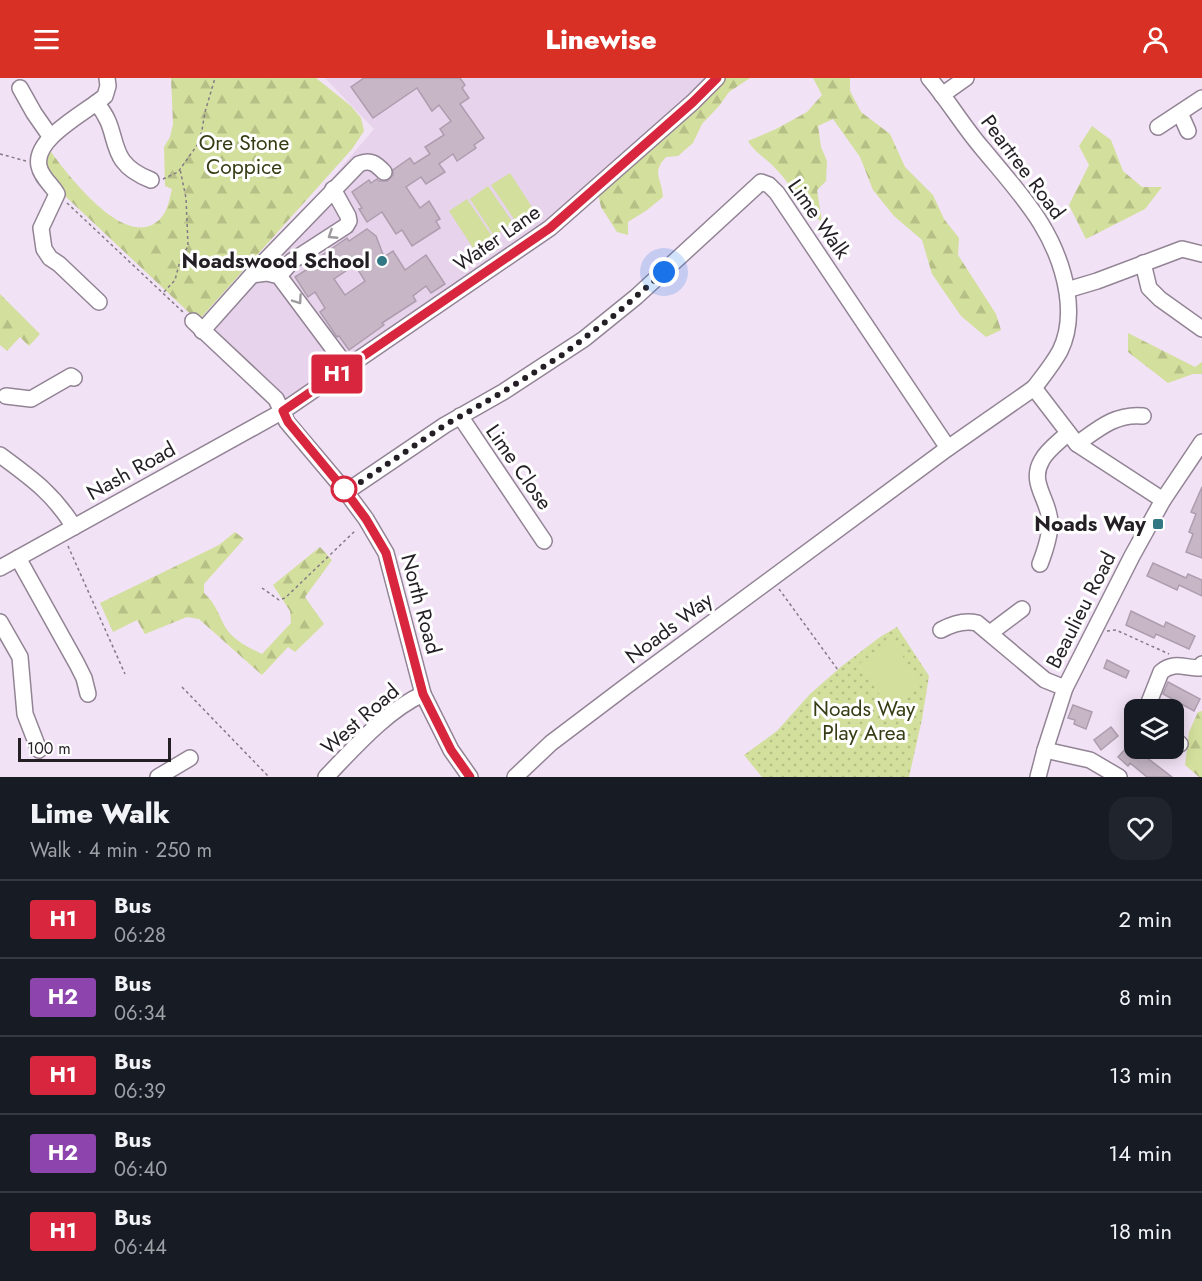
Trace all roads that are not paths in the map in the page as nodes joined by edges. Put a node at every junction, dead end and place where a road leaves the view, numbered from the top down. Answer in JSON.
{"nodes":[{"id":1,"x":107,"y":78,"type":"edge"},
{"id":2,"x":717,"y":78,"type":"edge"},
{"id":3,"x":929,"y":78,"type":"edge"},
{"id":4,"x":966,"y":78,"type":"edge"},
{"id":5,"x":20,"y":88,"type":"dead end"},
{"id":6,"x":942,"y":95,"type":"junction"},
{"id":7,"x":1202,"y":98,"type":"edge"},
{"id":8,"x":96,"y":104,"type":"junction"},
{"id":9,"x":1180,"y":113,"type":"junction"},
{"id":10,"x":1158,"y":127,"type":"dead end"},
{"id":11,"x":1188,"y":131,"type":"dead end"},
{"id":12,"x":50,"y":136,"type":"junction"},
{"id":13,"x":384,"y":172,"type":"dead end"},
{"id":14,"x":151,"y":180,"type":"road end"},
{"id":15,"x":333,"y":189,"type":"junction"},
{"id":16,"x":1202,"y":254,"type":"edge"},
{"id":17,"x":1143,"y":263,"type":"junction"},
{"id":18,"x":252,"y":275,"type":"junction"},
{"id":19,"x":279,"y":276,"type":"junction"},
{"id":20,"x":1067,"y":290,"type":"junction"},
{"id":21,"x":99,"y":302,"type":"dead end"},
{"id":22,"x":1202,"y":329,"type":"edge"},
{"id":23,"x":347,"y":367,"type":"junction"},
{"id":24,"x":74,"y":378,"type":"dead end"},
{"id":25,"x":1034,"y":388,"type":"junction"},
{"id":26,"x":8,"y":395,"type":"edge"},
{"id":27,"x":283,"y":411,"type":"junction"},
{"id":28,"x":460,"y":416,"type":"junction"},
{"id":29,"x":1143,"y":416,"type":"dead end"},
{"id":30,"x":1073,"y":438,"type":"junction"},
{"id":31,"x":1202,"y":442,"type":"edge"},
{"id":32,"x":948,"y":448,"type":"junction"},
{"id":33,"x":0,"y":455,"type":"edge"},
{"id":34,"x":346,"y":492,"type":"junction"},
{"id":35,"x":1163,"y":500,"type":"junction"},
{"id":36,"x":68,"y":530,"type":"junction"},
{"id":37,"x":544,"y":541,"type":"dead end"},
{"id":38,"x":18,"y":558,"type":"junction"},
{"id":39,"x":1040,"y":564,"type":"dead end"},
{"id":40,"x":0,"y":568,"type":"edge"},
{"id":41,"x":1022,"y":609,"type":"dead end"},
{"id":42,"x":0,"y":622,"type":"edge"},
{"id":43,"x":941,"y":630,"type":"dead end"},
{"id":44,"x":990,"y":633,"type":"junction"},
{"id":45,"x":1201,"y":668,"type":"edge"},
{"id":46,"x":1065,"y":688,"type":"junction"},
{"id":47,"x":88,"y":694,"type":"dead end"},
{"id":48,"x":423,"y":694,"type":"junction"},
{"id":49,"x":1150,"y":699,"type":"edge"},
{"id":50,"x":39,"y":750,"type":"dead end"},
{"id":51,"x":1045,"y":750,"type":"junction"},
{"id":52,"x":190,"y":758,"type":"dead end"},
{"id":53,"x":158,"y":777,"type":"edge"},
{"id":54,"x":326,"y":777,"type":"edge"},
{"id":55,"x":470,"y":777,"type":"edge"},
{"id":56,"x":515,"y":777,"type":"edge"},
{"id":57,"x":1038,"y":777,"type":"edge"},
{"id":58,"x":1119,"y":777,"type":"edge"}],
"edges":[{"from":1,"to":8,"type":"street"},
{"from":2,"to":23,"type":"street","name":"Water Lane"},
{"from":3,"to":6,"type":"street","name":"Peartree Road"},
{"from":4,"to":6,"type":"street"},
{"from":5,"to":12,"type":"street"},
{"from":6,"to":20,"type":"street","name":"Peartree Road"},
{"from":7,"to":9,"type":"street"},
{"from":8,"to":12,"type":"street"},
{"from":8,"to":14,"type":"street"},
{"from":9,"to":10,"type":"street"},
{"from":9,"to":11,"type":"street"},
{"from":12,"to":21,"type":"street"},
{"from":13,"to":15,"type":"street"},
{"from":15,"to":18,"type":"street"},
{"from":15,"to":19,"type":"street","one_way":true},
{"from":16,"to":17,"type":"street"},
{"from":17,"to":20,"type":"street"},
{"from":17,"to":22,"type":"street"},
{"from":18,"to":19,"type":"street"},
{"from":18,"to":27,"type":"street","name":"North Road"},
{"from":19,"to":23,"type":"street","one_way":true},
{"from":20,"to":25,"type":"street","name":"Peartree Road"},
{"from":23,"to":27,"type":"street","name":"Water Lane"},
{"from":24,"to":26,"type":"street"},
{"from":25,"to":30,"type":"street"},
{"from":25,"to":32,"type":"street","name":"Noads Way"},
{"from":27,"to":34,"type":"street","name":"North Road"},
{"from":27,"to":36,"type":"street","name":"Nash Road"},
{"from":28,"to":32,"type":"street","name":"Lime Walk"},
{"from":28,"to":34,"type":"street","name":"Lime Walk"},
{"from":28,"to":37,"type":"street","name":"Lime Close"},
{"from":29,"to":30,"type":"street"},
{"from":30,"to":35,"type":"street"},
{"from":30,"to":39,"type":"street"},
{"from":31,"to":35,"type":"street","name":"Beaulieu Road"},
{"from":32,"to":56,"type":"street","name":"Noads Way"},
{"from":33,"to":36,"type":"street"},
{"from":34,"to":48,"type":"street","name":"North Road"},
{"from":35,"to":46,"type":"street","name":"Beaulieu Road"},
{"from":36,"to":38,"type":"street","name":"Nash Road"},
{"from":38,"to":40,"type":"street","name":"Nash Road"},
{"from":38,"to":47,"type":"street"},
{"from":41,"to":44,"type":"street"},
{"from":42,"to":50,"type":"street"},
{"from":43,"to":44,"type":"street"},
{"from":44,"to":46,"type":"street"},
{"from":45,"to":49,"type":"street"},
{"from":46,"to":51,"type":"street","name":"Beaulieu Road"},
{"from":48,"to":54,"type":"street","name":"West Road"},
{"from":48,"to":55,"type":"street","name":"North Road"},
{"from":51,"to":57,"type":"street","name":"Beaulieu Road"},
{"from":51,"to":58,"type":"street"},
{"from":52,"to":53,"type":"street"}]}
